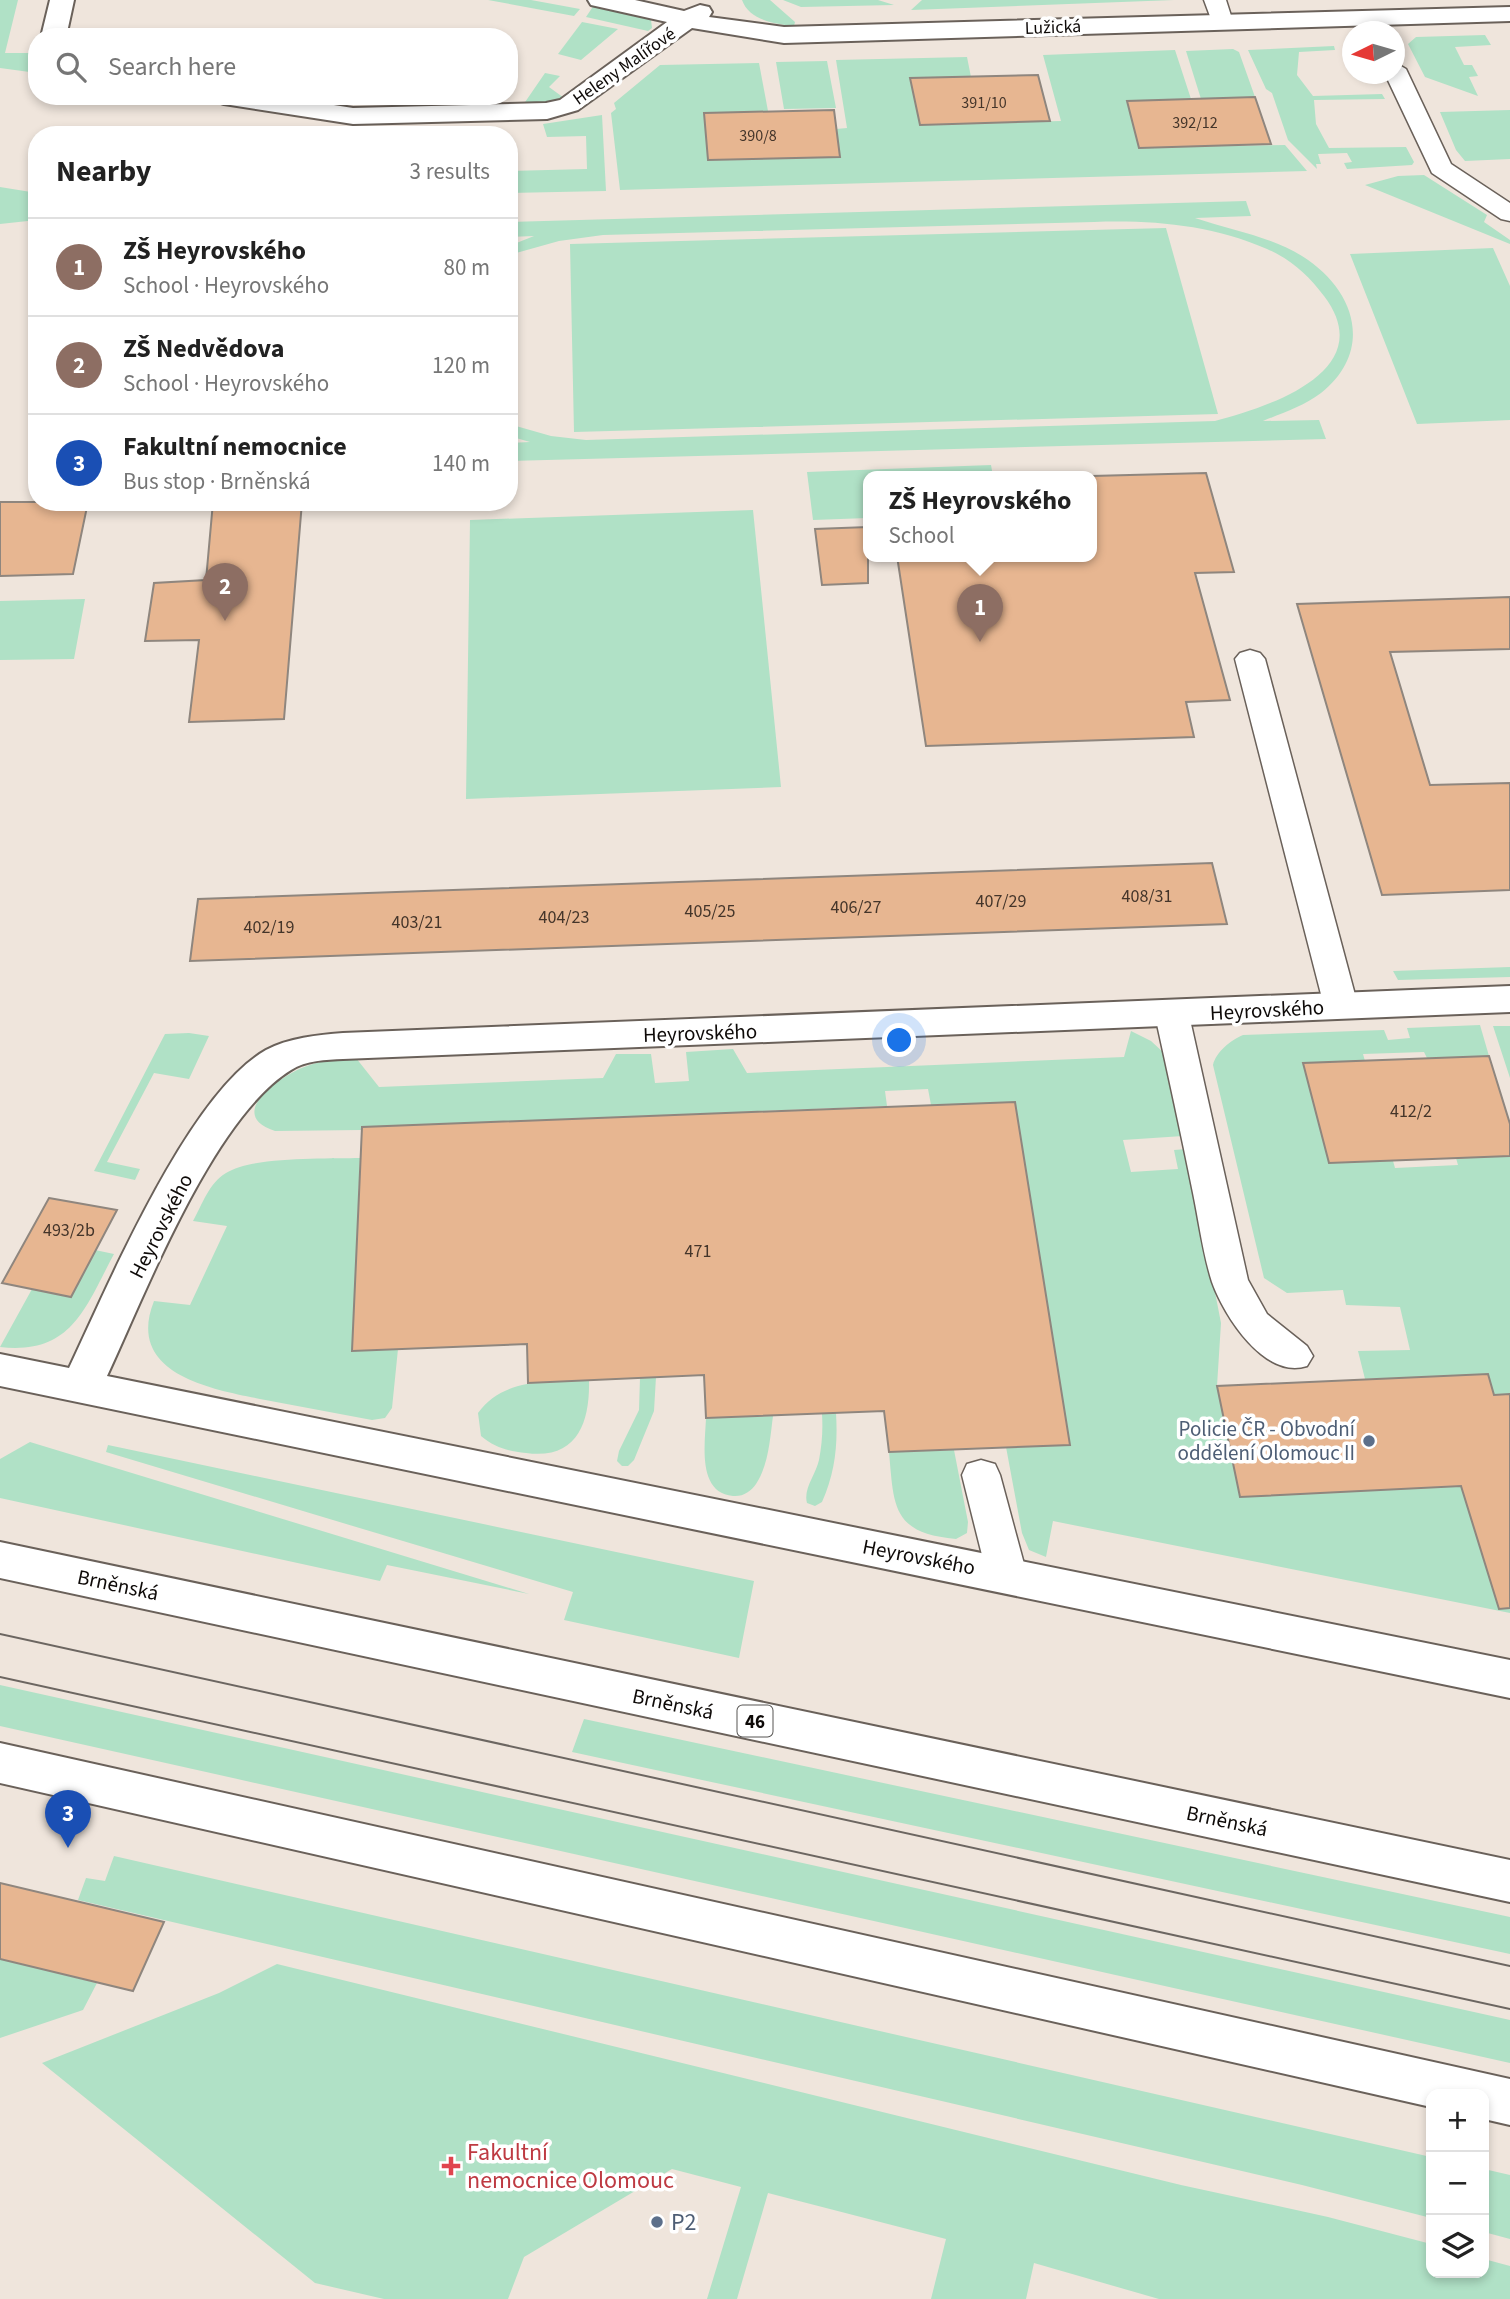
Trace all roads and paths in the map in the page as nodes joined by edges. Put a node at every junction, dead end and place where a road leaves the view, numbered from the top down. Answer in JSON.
{"nodes":[{"id":1,"x":62,"y":0,"type":"edge"},
{"id":2,"x":600,"y":0,"type":"edge"},
{"id":3,"x":715,"y":0,"type":"edge"},
{"id":4,"x":1219,"y":11,"type":"edge"},
{"id":5,"x":1510,"y":14,"type":"edge"},
{"id":6,"x":689,"y":22,"type":"junction"},
{"id":7,"x":1342,"y":22,"type":"edge"},
{"id":8,"x":1405,"y":22,"type":"edge"},
{"id":9,"x":55,"y":28,"type":"edge"},
{"id":10,"x":1402,"y":84,"type":"edge"},
{"id":11,"x":287,"y":105,"type":"edge"},
{"id":12,"x":1510,"y":214,"type":"edge"},
{"id":13,"x":1250,"y":659,"type":"dead end"},
{"id":14,"x":1510,"y":999,"type":"edge"},
{"id":15,"x":1341,"y":1006,"type":"junction"},
{"id":16,"x":1172,"y":1015,"type":"junction"},
{"id":17,"x":1294,"y":1356,"type":"dead end"},
{"id":18,"x":0,"y":1370,"type":"edge"},
{"id":19,"x":81,"y":1387,"type":"junction"},
{"id":20,"x":981,"y":1475,"type":"dead end"},
{"id":21,"x":0,"y":1560,"type":"edge"},
{"id":22,"x":1007,"y":1575,"type":"junction"},
{"id":23,"x":1510,"y":1679,"type":"edge"},
{"id":24,"x":0,"y":1763,"type":"edge"},
{"id":25,"x":1510,"y":1881,"type":"edge"},
{"id":26,"x":1454,"y":2089,"type":"edge"},
{"id":27,"x":1489,"y":2097,"type":"edge"},
{"id":28,"x":1510,"y":2102,"type":"edge"}],
"edges":[{"from":1,"to":9,"type":"street"},
{"from":2,"to":6,"type":"street","name":"Lužická"},
{"from":3,"to":6,"type":"street","name":"Heleny Malířové"},
{"from":4,"to":6,"type":"street","name":"Lužická"},
{"from":4,"to":7,"type":"street","name":"Lužická"},
{"from":5,"to":8,"type":"street","name":"Lužická"},
{"from":6,"to":11,"type":"street","name":"Heleny Malířové"},
{"from":10,"to":12,"type":"lane"},
{"from":13,"to":15,"type":"lane"},
{"from":14,"to":15,"type":"street","name":"Heyrovského"},
{"from":15,"to":16,"type":"street","name":"Heyrovského"},
{"from":16,"to":17,"type":"lane"},
{"from":16,"to":19,"type":"street","name":"Heyrovského"},
{"from":18,"to":19,"type":"street","name":"Heyrovského"},
{"from":19,"to":22,"type":"street","name":"Heyrovského"},
{"from":20,"to":22,"type":"lane"},
{"from":21,"to":25,"type":"street","name":"Brněnská","number":"46"},
{"from":22,"to":23,"type":"street","name":"Heyrovského"},
{"from":24,"to":26,"type":"street"},
{"from":27,"to":28,"type":"street"}]}
